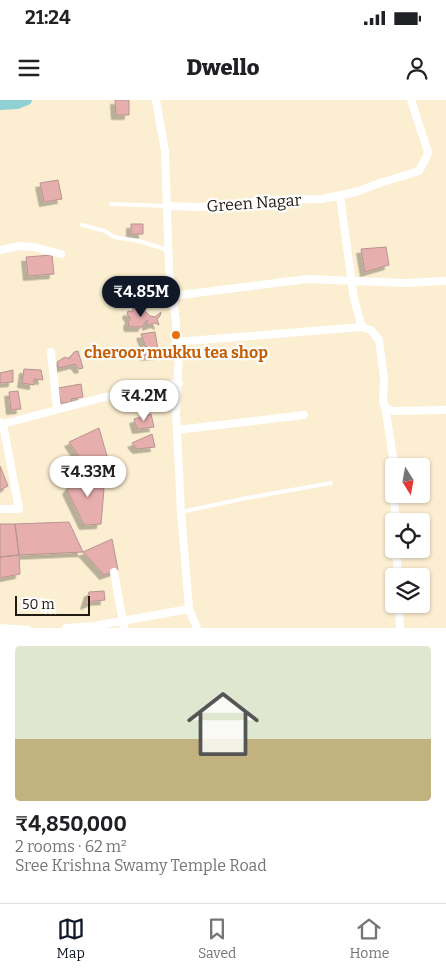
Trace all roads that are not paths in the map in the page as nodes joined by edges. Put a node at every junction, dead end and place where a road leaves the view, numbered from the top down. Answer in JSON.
{"nodes":[{"id":1,"x":156,"y":100,"type":"edge"},
{"id":2,"x":411,"y":100,"type":"edge"},
{"id":3,"x":340,"y":195,"type":"junction"},
{"id":4,"x":111,"y":204,"type":"dead end"},
{"id":5,"x":167,"y":206,"type":"junction"},
{"id":6,"x":82,"y":225,"type":"dead end"},
{"id":7,"x":0,"y":250,"type":"edge"},
{"id":8,"x":168,"y":250,"type":"junction"},
{"id":9,"x":61,"y":254,"type":"dead end"},
{"id":10,"x":352,"y":280,"type":"junction"},
{"id":11,"x":446,"y":281,"type":"edge"},
{"id":12,"x":172,"y":296,"type":"junction"},
{"id":13,"x":362,"y":327,"type":"junction"},
{"id":14,"x":176,"y":342,"type":"junction"},
{"id":15,"x":51,"y":352,"type":"dead end"},
{"id":16,"x":179,"y":382,"type":"junction"},
{"id":17,"x":385,"y":406,"type":"junction"},
{"id":18,"x":58,"y":409,"type":"junction"},
{"id":19,"x":446,"y":410,"type":"edge"},
{"id":20,"x":304,"y":415,"type":"dead end"},
{"id":21,"x":2,"y":423,"type":"edge"},
{"id":22,"x":177,"y":430,"type":"junction"},
{"id":23,"x":331,"y":483,"type":"dead end"},
{"id":24,"x":0,"y":508,"type":"edge"},
{"id":25,"x":181,"y":512,"type":"junction"},
{"id":26,"x":395,"y":513,"type":"edge"},
{"id":27,"x":114,"y":572,"type":"dead end"},
{"id":28,"x":189,"y":609,"type":"junction"},
{"id":29,"x":399,"y":613,"type":"edge"},
{"id":30,"x":123,"y":624,"type":"edge"},
{"id":31,"x":0,"y":626,"type":"edge"},
{"id":32,"x":29,"y":628,"type":"edge"},
{"id":33,"x":66,"y":628,"type":"edge"},
{"id":34,"x":197,"y":628,"type":"edge"},
{"id":35,"x":400,"y":628,"type":"edge"}],
"edges":[{"from":1,"to":5,"type":"street"},
{"from":2,"to":3,"type":"street","name":"Green Nagar"},
{"from":3,"to":5,"type":"street","name":"Green Nagar"},
{"from":3,"to":10,"type":"street"},
{"from":4,"to":5,"type":"lane"},
{"from":5,"to":8,"type":"street"},
{"from":6,"to":8,"type":"lane"},
{"from":7,"to":9,"type":"street"},
{"from":8,"to":12,"type":"street"},
{"from":10,"to":11,"type":"street"},
{"from":10,"to":12,"type":"street"},
{"from":10,"to":13,"type":"street"},
{"from":12,"to":14,"type":"street"},
{"from":13,"to":14,"type":"street"},
{"from":13,"to":17,"type":"street"},
{"from":14,"to":16,"type":"street"},
{"from":15,"to":18,"type":"street"},
{"from":16,"to":18,"type":"street"},
{"from":16,"to":22,"type":"street"},
{"from":17,"to":19,"type":"street"},
{"from":17,"to":26,"type":"street"},
{"from":18,"to":21,"type":"street"},
{"from":20,"to":22,"type":"street"},
{"from":21,"to":24,"type":"street"},
{"from":22,"to":25,"type":"street"},
{"from":23,"to":25,"type":"lane"},
{"from":25,"to":28,"type":"street"},
{"from":27,"to":30,"type":"street"},
{"from":28,"to":30,"type":"street"},
{"from":28,"to":34,"type":"street"},
{"from":29,"to":35,"type":"street"},
{"from":30,"to":33,"type":"street"},
{"from":31,"to":32,"type":"lane"}]}
